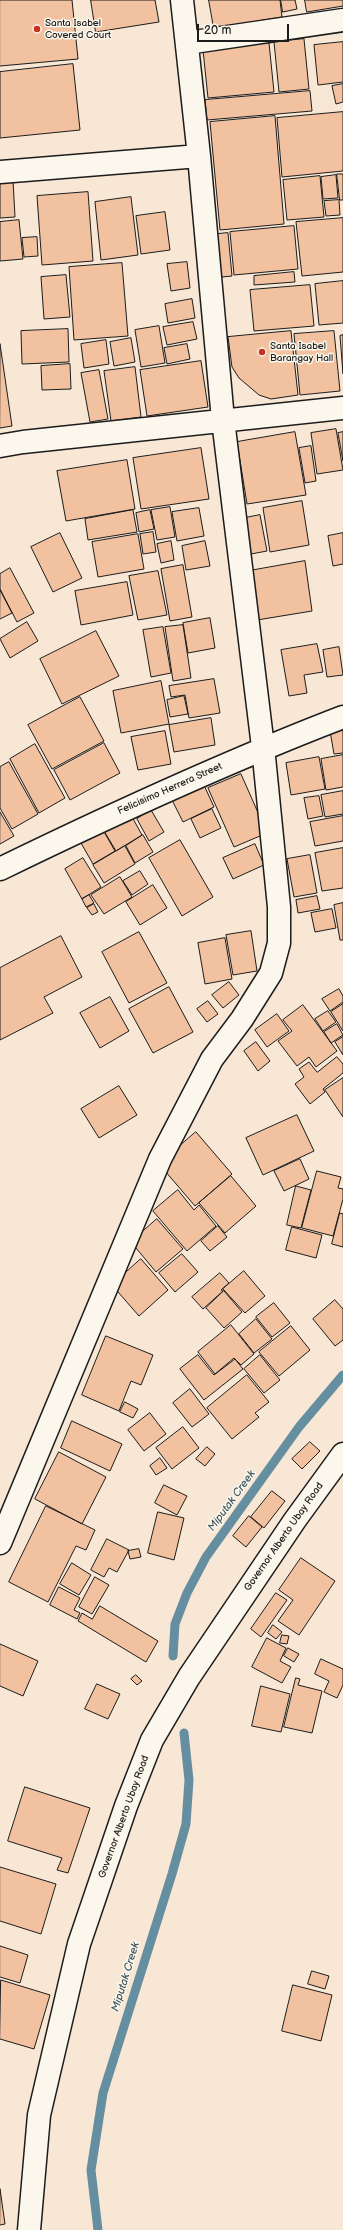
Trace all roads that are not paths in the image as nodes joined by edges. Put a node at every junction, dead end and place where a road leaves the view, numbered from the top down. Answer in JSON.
{"nodes":[{"id":1,"x":182,"y":0,"type":"edge"},
{"id":2,"x":343,"y":20,"type":"edge"},
{"id":3,"x":187,"y":43,"type":"junction"},
{"id":4,"x":199,"y":156,"type":"junction"},
{"id":5,"x":0,"y":172,"type":"edge"},
{"id":6,"x":343,"y":408,"type":"edge"},
{"id":7,"x":223,"y":420,"type":"junction"},
{"id":8,"x":0,"y":446,"type":"edge"},
{"id":9,"x":343,"y":717,"type":"edge"},
{"id":10,"x":263,"y":747,"type":"junction"},
{"id":11,"x":0,"y":869,"type":"edge"},
{"id":12,"x":343,"y":1454,"type":"edge"},
{"id":13,"x":0,"y":1543,"type":"edge"},
{"id":14,"x":30,"y":2230,"type":"edge"}],
"edges":[{"from":1,"to":3,"type":"street"},
{"from":2,"to":3,"type":"street"},
{"from":3,"to":4,"type":"street"},
{"from":4,"to":5,"type":"street"},
{"from":4,"to":7,"type":"street"},
{"from":6,"to":7,"type":"street"},
{"from":7,"to":8,"type":"street"},
{"from":7,"to":10,"type":"street"},
{"from":9,"to":10,"type":"street","name":"Felicisimo Herrera Street"},
{"from":10,"to":11,"type":"street","name":"Felicisimo Herrera Street"},
{"from":10,"to":13,"type":"street"},
{"from":12,"to":14,"type":"street","name":"Governor Alberto Ubay Road"}]}
